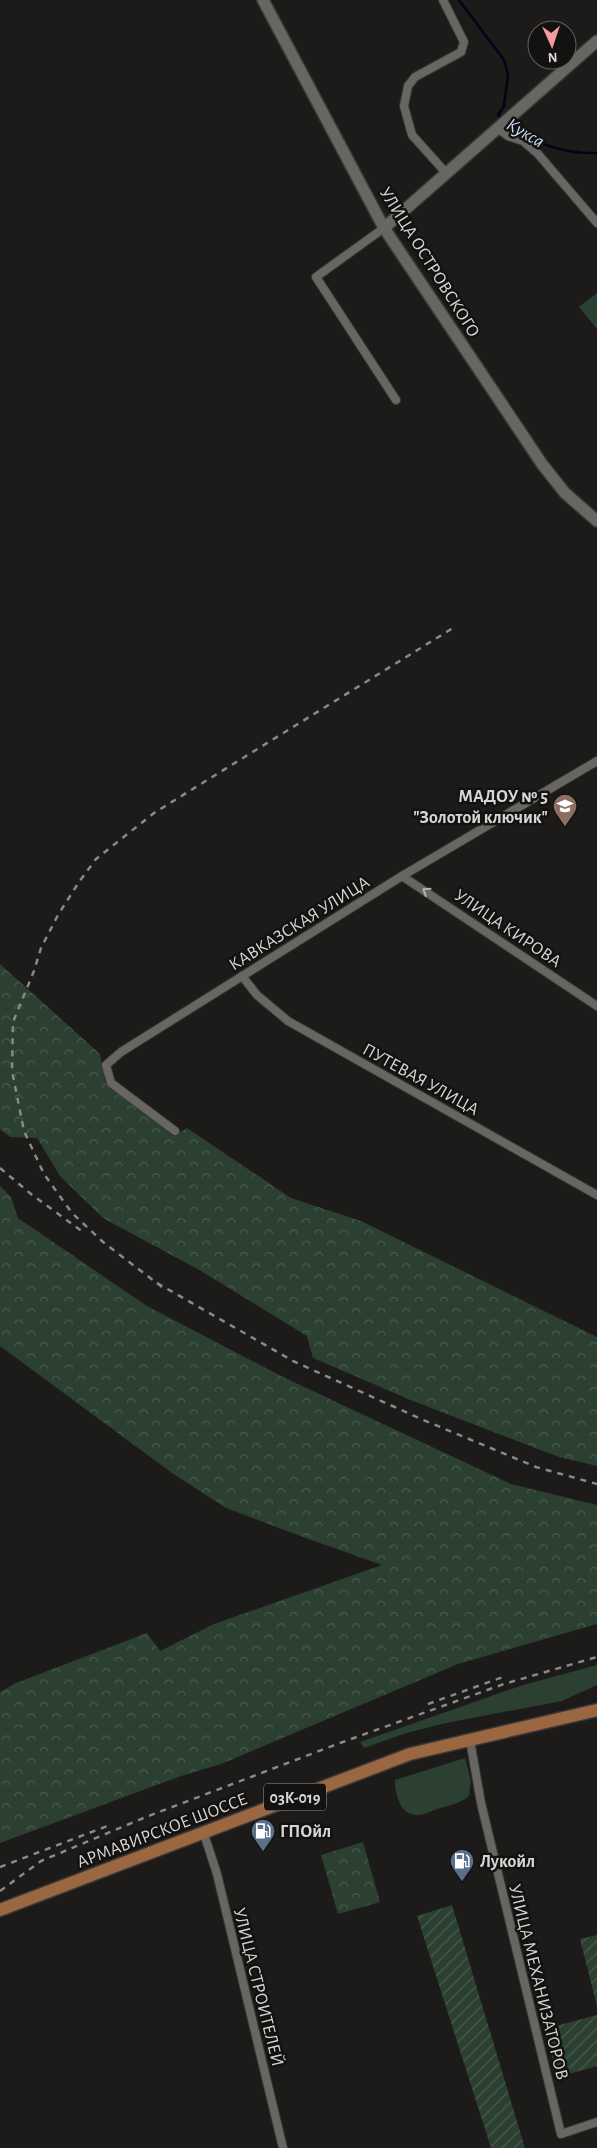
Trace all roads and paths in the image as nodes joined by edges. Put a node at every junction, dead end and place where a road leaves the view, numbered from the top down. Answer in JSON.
{"nodes":[{"id":1,"x":263,"y":0,"type":"edge"},
{"id":2,"x":443,"y":0,"type":"edge"},
{"id":3,"x":597,"y":41,"type":"edge"},
{"id":4,"x":503,"y":124,"type":"junction"},
{"id":5,"x":447,"y":174,"type":"junction"},
{"id":6,"x":597,"y":223,"type":"edge"},
{"id":7,"x":384,"y":228,"type":"junction"},
{"id":8,"x":396,"y":400,"type":"dead end"},
{"id":9,"x":597,"y":522,"type":"edge"},
{"id":10,"x":597,"y":761,"type":"edge"},
{"id":11,"x":402,"y":876,"type":"junction"},
{"id":12,"x":242,"y":976,"type":"junction"},
{"id":13,"x":597,"y":1006,"type":"edge"},
{"id":14,"x":175,"y":1131,"type":"dead end"},
{"id":15,"x":597,"y":1195,"type":"edge"},
{"id":16,"x":597,"y":1710,"type":"edge"},
{"id":17,"x":470,"y":1740,"type":"junction"},
{"id":18,"x":204,"y":1834,"type":"junction"},
{"id":19,"x":0,"y":1910,"type":"edge"},
{"id":20,"x":597,"y":2122,"type":"edge"},
{"id":21,"x":283,"y":2148,"type":"edge"}],
"edges":[{"from":1,"to":7,"type":"street","name":"УЛИЦА ОСТРОВСКОГО"},
{"from":2,"to":5,"type":"street"},
{"from":3,"to":4,"type":"street"},
{"from":4,"to":5,"type":"street"},
{"from":4,"to":6,"type":"street"},
{"from":5,"to":7,"type":"street"},
{"from":7,"to":8,"type":"street"},
{"from":7,"to":9,"type":"street","name":"УЛИЦА ОСТРОВСКОГО"},
{"from":10,"to":11,"type":"street","name":"КАВКАЗСКАЯ УЛИЦА"},
{"from":11,"to":12,"type":"street","name":"КАВКАЗСКАЯ УЛИЦА"},
{"from":13,"to":11,"type":"street","name":"УЛИЦА КИРОВА","one_way":true},
{"from":12,"to":14,"type":"street","name":"КАВКАЗСКАЯ УЛИЦА"},
{"from":12,"to":15,"type":"street","name":"ПУТЕВАЯ УЛИЦА"},
{"from":16,"to":17,"type":"main road","name":"АРМАВИРСКОЕ ШОССЕ","number":"03К-019"},
{"from":17,"to":18,"type":"main road","name":"АРМАВИРСКОЕ ШОССЕ","number":"03К-019"},
{"from":17,"to":20,"type":"street","name":"УЛИЦА МЕХАНИЗАТОРОВ"},
{"from":18,"to":19,"type":"main road","name":"АРМАВИРСКОЕ ШОССЕ","number":"03К-019"},
{"from":18,"to":21,"type":"street","name":"УЛИЦА СТРОИТЕЛЕЙ"}]}
